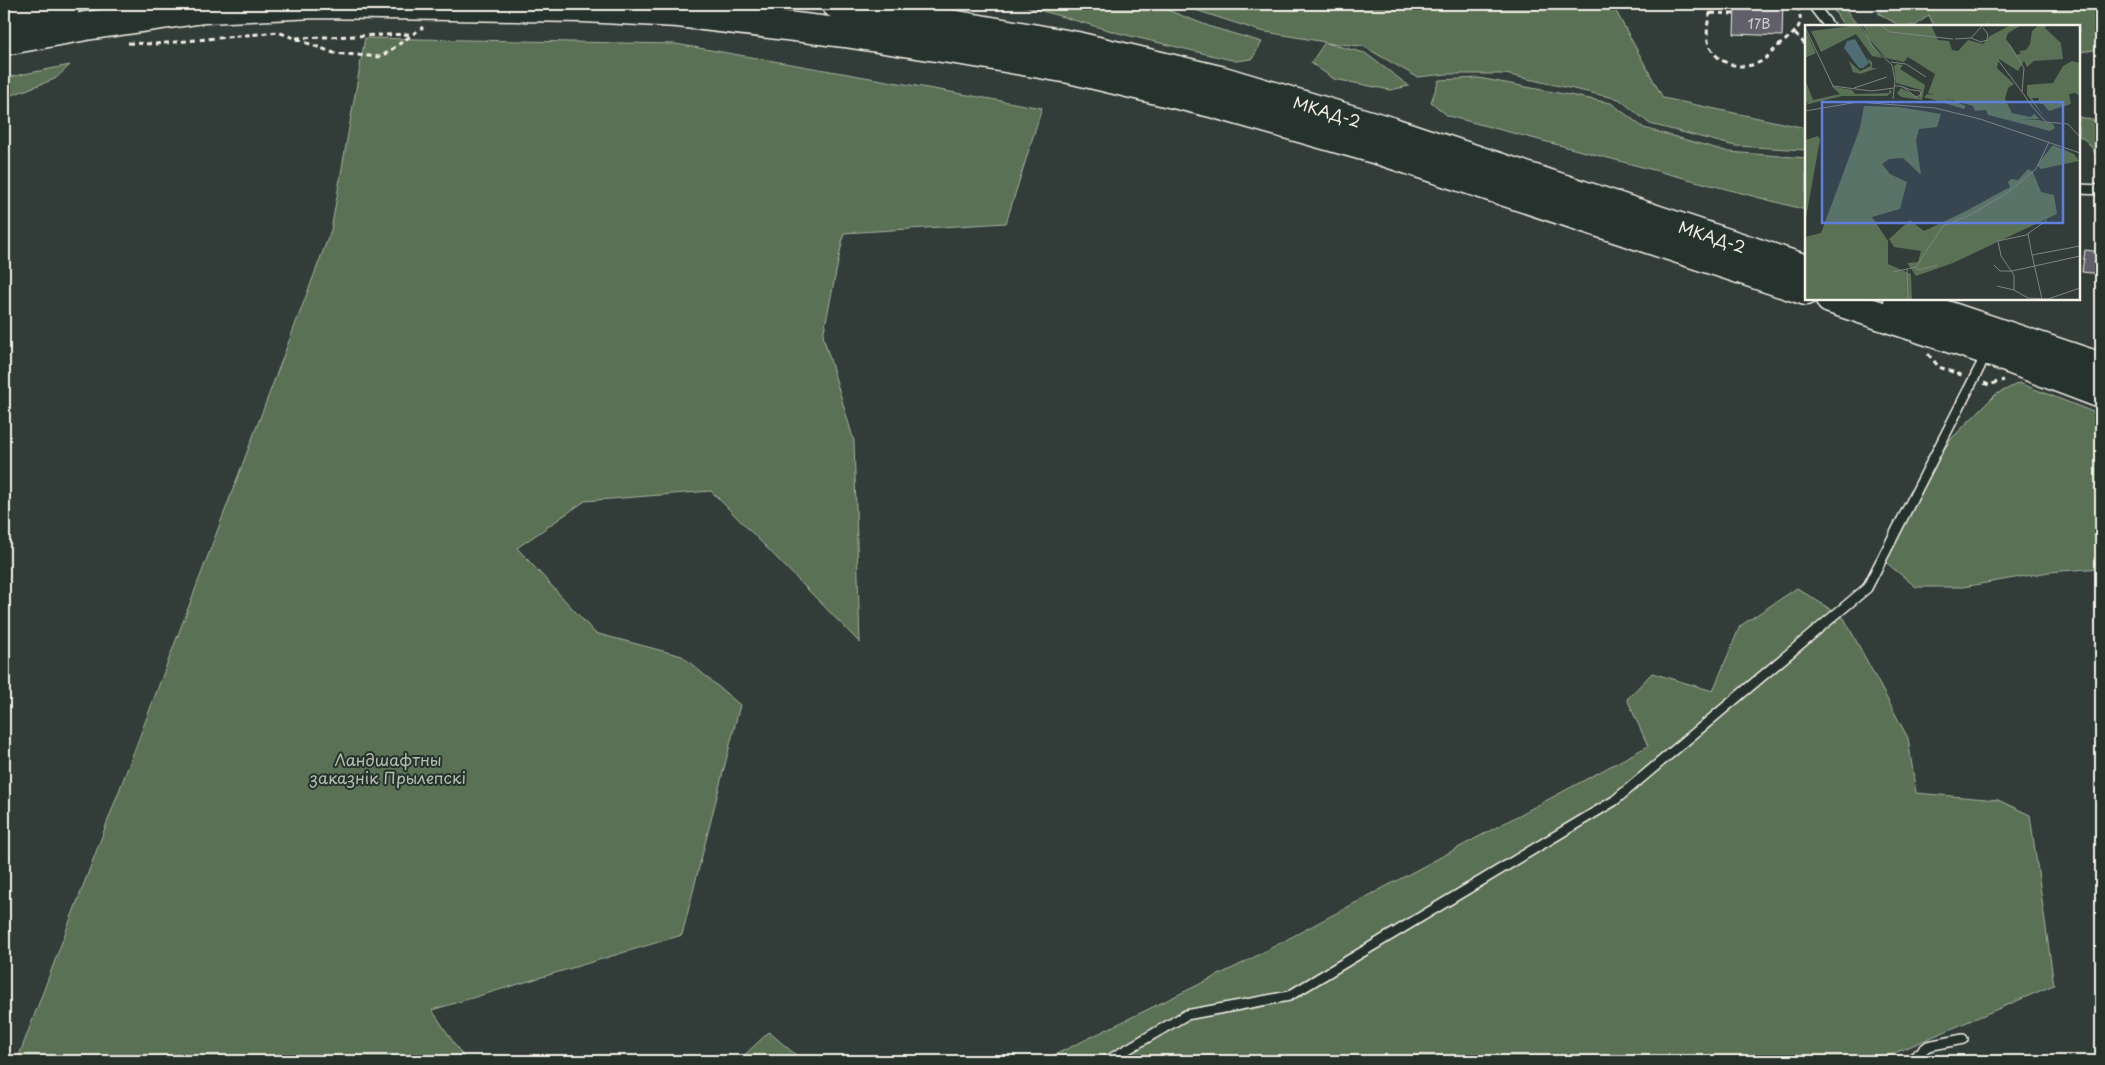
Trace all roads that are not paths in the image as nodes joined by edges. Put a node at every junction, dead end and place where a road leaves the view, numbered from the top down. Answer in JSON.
{"nodes":[{"id":1,"x":67,"y":4,"type":"edge"},
{"id":2,"x":836,"y":4,"type":"edge"},
{"id":3,"x":1812,"y":4,"type":"edge"},
{"id":4,"x":590,"y":6,"type":"edge"},
{"id":5,"x":651,"y":8,"type":"edge"},
{"id":6,"x":4,"y":16,"type":"edge"},
{"id":7,"x":1828,"y":25,"type":"edge"},
{"id":8,"x":4,"y":41,"type":"edge"},
{"id":9,"x":2080,"y":189,"type":"edge"},
{"id":10,"x":2101,"y":190,"type":"edge"},
{"id":11,"x":1805,"y":268,"type":"edge"},
{"id":12,"x":1805,"y":291,"type":"edge"},
{"id":13,"x":1833,"y":300,"type":"edge"},
{"id":14,"x":1901,"y":300,"type":"edge"},
{"id":15,"x":1988,"y":351,"type":"junction"},
{"id":16,"x":2101,"y":367,"type":"edge"},
{"id":17,"x":2101,"y":394,"type":"edge"},
{"id":18,"x":1963,"y":1039,"type":"dead end"},
{"id":19,"x":1107,"y":1061,"type":"edge"},
{"id":20,"x":1909,"y":1061,"type":"edge"}],
"edges":[{"from":1,"to":6,"type":"highway"},
{"from":2,"to":11,"type":"highway","name":"МКАД-2"},
{"from":3,"to":7,"type":"lane"},
{"from":4,"to":5,"type":"highway"},
{"from":4,"to":8,"type":"highway"},
{"from":5,"to":12,"type":"highway"},
{"from":9,"to":10,"type":"lane"},
{"from":13,"to":15,"type":"highway"},
{"from":14,"to":16,"type":"highway"},
{"from":15,"to":17,"type":"highway"},
{"from":15,"to":19,"type":"lane"},
{"from":18,"to":20,"type":"lane"}]}
